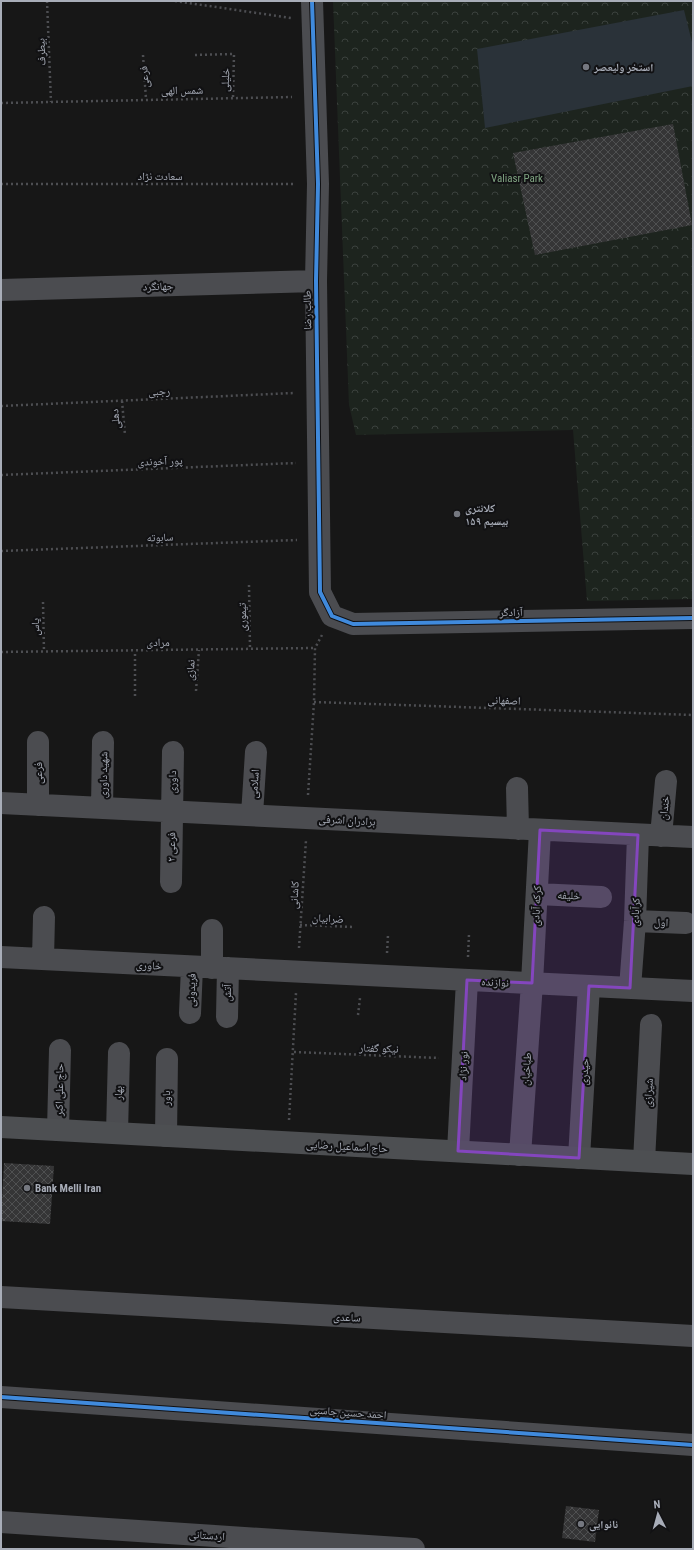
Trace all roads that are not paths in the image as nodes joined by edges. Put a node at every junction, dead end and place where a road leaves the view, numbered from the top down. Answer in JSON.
{"nodes":[{"id":1,"x":312,"y":11,"type":"edge"},
{"id":2,"x":316,"y":281,"type":"junction"},
{"id":3,"x":1,"y":290,"type":"edge"},
{"id":4,"x":332,"y":616,"type":"joint"},
{"id":5,"x":693,"y":618,"type":"edge"},
{"id":6,"x":38,"y":742,"type":"dead end"},
{"id":7,"x":103,"y":742,"type":"dead end"},
{"id":8,"x":173,"y":752,"type":"dead end"},
{"id":9,"x":256,"y":752,"type":"dead end"},
{"id":10,"x":666,"y":781,"type":"dead end"},
{"id":11,"x":517,"y":788,"type":"dead end"},
{"id":12,"x":1,"y":803,"type":"edge"},
{"id":13,"x":38,"y":804,"type":"junction"},
{"id":14,"x":102,"y":808,"type":"junction"},
{"id":15,"x":172,"y":811,"type":"junction"},
{"id":16,"x":252,"y":815,"type":"junction"},
{"id":17,"x":518,"y":829,"type":"junction"},
{"id":18,"x":540,"y":830,"type":"junction"},
{"id":19,"x":638,"y":835,"type":"junction"},
{"id":20,"x":661,"y":836,"type":"junction"},
{"id":21,"x":693,"y":837,"type":"edge"},
{"id":22,"x":171,"y":882,"type":"dead end"},
{"id":23,"x":537,"y":894,"type":"junction"},
{"id":24,"x":601,"y":897,"type":"dead end"},
{"id":25,"x":44,"y":917,"type":"dead end"},
{"id":26,"x":635,"y":921,"type":"junction"},
{"id":27,"x":686,"y":923,"type":"dead end"},
{"id":28,"x":212,"y":930,"type":"dead end"},
{"id":29,"x":1,"y":957,"type":"edge"},
{"id":30,"x":43,"y":959,"type":"junction"},
{"id":31,"x":211,"y":968,"type":"junction"},
{"id":32,"x":297,"y":972,"type":"joint"},
{"id":33,"x":467,"y":980,"type":"junction"},
{"id":34,"x":532,"y":983,"type":"junction"},
{"id":35,"x":590,"y":986,"type":"junction"},
{"id":36,"x":630,"y":988,"type":"junction"},
{"id":37,"x":693,"y":991,"type":"edge"},
{"id":38,"x":190,"y":1013,"type":"dead end"},
{"id":39,"x":226,"y":1017,"type":"dead end"},
{"id":40,"x":651,"y":1025,"type":"dead end"},
{"id":41,"x":60,"y":1050,"type":"dead end"},
{"id":42,"x":119,"y":1053,"type":"dead end"},
{"id":43,"x":167,"y":1059,"type":"dead end"},
{"id":44,"x":1,"y":1127,"type":"edge"},
{"id":45,"x":58,"y":1130,"type":"junction"},
{"id":46,"x":117,"y":1133,"type":"junction"},
{"id":47,"x":166,"y":1136,"type":"junction"},
{"id":48,"x":458,"y":1151,"type":"junction"},
{"id":49,"x":520,"y":1155,"type":"junction"},
{"id":50,"x":579,"y":1158,"type":"junction"},
{"id":51,"x":644,"y":1161,"type":"junction"},
{"id":52,"x":693,"y":1164,"type":"edge"},
{"id":53,"x":1,"y":1297,"type":"edge"},
{"id":54,"x":693,"y":1336,"type":"edge"},
{"id":55,"x":1,"y":1397,"type":"edge"},
{"id":56,"x":693,"y":1445,"type":"edge"},
{"id":57,"x":1,"y":1522,"type":"edge"},
{"id":58,"x":414,"y":1549,"type":"edge"}],
"edges":[{"from":1,"to":2,"type":"street","name":"طالب رضا"},
{"from":2,"to":3,"type":"street","name":"جهانگرد"},
{"from":2,"to":4,"type":"street","name":"طالب رضا"},
{"from":4,"to":5,"type":"street","name":"آزادگر"},
{"from":6,"to":13,"type":"street","name":"فرعی"},
{"from":7,"to":14,"type":"street","name":"شهید داوری"},
{"from":8,"to":15,"type":"street","name":"داوری"},
{"from":9,"to":16,"type":"street","name":"اسلامی"},
{"from":10,"to":20,"type":"street","name":"خندان"},
{"from":11,"to":17,"type":"street"},
{"from":12,"to":13,"type":"street","name":"برادران اشرفی"},
{"from":13,"to":14,"type":"street","name":"برادران اشرفی"},
{"from":14,"to":15,"type":"street","name":"برادران اشرفی"},
{"from":15,"to":16,"type":"street","name":"برادران اشرفی"},
{"from":15,"to":22,"type":"street","name":"فرعی ۲"},
{"from":16,"to":17,"type":"street","name":"برادران اشرفی"},
{"from":17,"to":18,"type":"street","name":"برادران اشرفی"},
{"from":18,"to":19,"type":"street","name":"برادران اشرفی"},
{"from":18,"to":23,"type":"street","name":"کرکه آبادی"},
{"from":19,"to":20,"type":"street","name":"برادران اشرفی"},
{"from":19,"to":26,"type":"street","name":"کرآبادی"},
{"from":20,"to":21,"type":"street","name":"برادران اشرفی"},
{"from":23,"to":24,"type":"street","name":"خلیفه"},
{"from":23,"to":34,"type":"street","name":"کرکه آبادی"},
{"from":25,"to":30,"type":"street"},
{"from":26,"to":27,"type":"street","name":"اول"},
{"from":26,"to":36,"type":"street","name":"کرآبادی"},
{"from":28,"to":31,"type":"street"},
{"from":29,"to":30,"type":"street","name":"خاوری"},
{"from":30,"to":31,"type":"street","name":"خاوری"},
{"from":31,"to":32,"type":"street","name":"خاوری"},
{"from":31,"to":38,"type":"street","name":"فریدونی"},
{"from":31,"to":39,"type":"street","name":"آتش"},
{"from":32,"to":33,"type":"street","name":"نوازنده"},
{"from":33,"to":34,"type":"street","name":"نوازنده"},
{"from":33,"to":48,"type":"street","name":"نور نژاد"},
{"from":34,"to":35,"type":"street","name":"نوازنده"},
{"from":34,"to":49,"type":"street","name":"طباخیان"},
{"from":35,"to":36,"type":"street","name":"نوازنده"},
{"from":35,"to":50,"type":"street","name":"حیدری"},
{"from":36,"to":37,"type":"street","name":"نوازنده"},
{"from":40,"to":51,"type":"street","name":"شیرازی"},
{"from":41,"to":45,"type":"street","name":"حاج علی اکبر"},
{"from":42,"to":46,"type":"street","name":"بهار"},
{"from":43,"to":47,"type":"street","name":"باور"},
{"from":44,"to":45,"type":"main road","name":"حاج اسماعیل رضایی"},
{"from":45,"to":46,"type":"main road","name":"حاج اسماعیل رضایی"},
{"from":46,"to":47,"type":"main road","name":"حاج اسماعیل رضایی"},
{"from":47,"to":48,"type":"main road","name":"حاج اسماعیل رضایی"},
{"from":48,"to":49,"type":"main road","name":"حاج اسماعیل رضایی"},
{"from":49,"to":50,"type":"main road","name":"حاج اسماعیل رضایی"},
{"from":50,"to":51,"type":"main road","name":"حاج اسماعیل رضایی"},
{"from":51,"to":52,"type":"main road","name":"حاج اسماعیل رضایی"},
{"from":53,"to":54,"type":"street","name":"ساعدی"},
{"from":55,"to":56,"type":"street","name":"احمد حسین جاسبی"},
{"from":57,"to":58,"type":"street","name":"اردستانی"}]}
